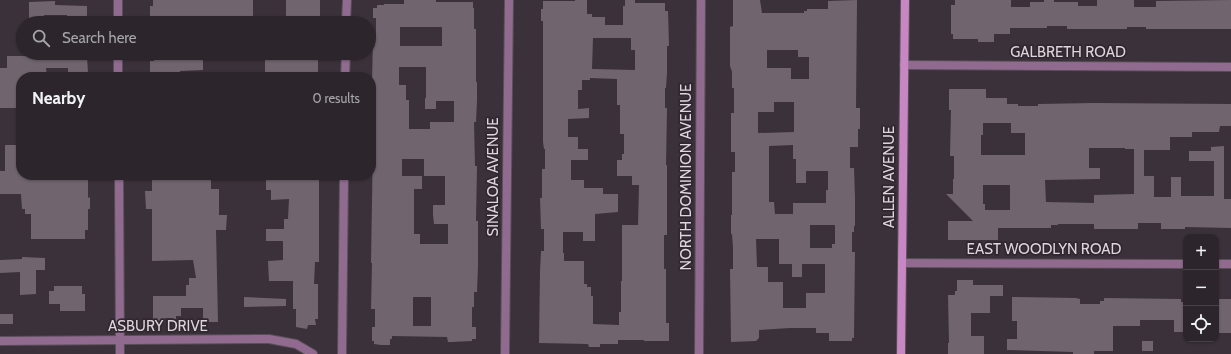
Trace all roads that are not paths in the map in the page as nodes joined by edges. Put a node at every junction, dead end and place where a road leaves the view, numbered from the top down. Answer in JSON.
{"nodes":[{"id":1,"x":118,"y":0,"type":"edge"},
{"id":2,"x":346,"y":0,"type":"edge"},
{"id":3,"x":509,"y":0,"type":"edge"},
{"id":4,"x":701,"y":0,"type":"edge"},
{"id":5,"x":905,"y":0,"type":"edge"},
{"id":6,"x":118,"y":16,"type":"edge"},
{"id":7,"x":346,"y":16,"type":"edge"},
{"id":8,"x":118,"y":60,"type":"edge"},
{"id":9,"x":346,"y":60,"type":"edge"},
{"id":10,"x":904,"y":65,"type":"junction"},
{"id":11,"x":1231,"y":67,"type":"edge"},
{"id":12,"x":118,"y":72,"type":"edge"},
{"id":13,"x":345,"y":72,"type":"edge"},
{"id":14,"x":119,"y":180,"type":"edge"},
{"id":15,"x":344,"y":180,"type":"edge"},
{"id":16,"x":902,"y":263,"type":"junction"},
{"id":17,"x":1183,"y":264,"type":"edge"},
{"id":18,"x":1219,"y":264,"type":"edge"},
{"id":19,"x":1231,"y":264,"type":"edge"},
{"id":20,"x":121,"y":340,"type":"junction"},
{"id":21,"x":0,"y":341,"type":"edge"},
{"id":22,"x":120,"y":354,"type":"edge"},
{"id":23,"x":313,"y":354,"type":"edge"},
{"id":24,"x":342,"y":354,"type":"edge"},
{"id":25,"x":505,"y":354,"type":"edge"},
{"id":26,"x":699,"y":354,"type":"edge"},
{"id":27,"x":902,"y":354,"type":"edge"}],
"edges":[{"from":1,"to":6,"type":"street"},
{"from":2,"to":7,"type":"street"},
{"from":3,"to":25,"type":"street","name":"SINALOA AVENUE"},
{"from":4,"to":26,"type":"street","name":"NORTH DOMINION AVENUE"},
{"from":5,"to":10,"type":"street","name":"ALLEN AVENUE"},
{"from":8,"to":12,"type":"street"},
{"from":9,"to":13,"type":"street"},
{"from":10,"to":11,"type":"street","name":"GALBRETH ROAD"},
{"from":10,"to":16,"type":"street","name":"ALLEN AVENUE"},
{"from":14,"to":20,"type":"street"},
{"from":15,"to":24,"type":"street"},
{"from":16,"to":17,"type":"street","name":"EAST WOODLYN ROAD"},
{"from":16,"to":27,"type":"street","name":"ALLEN AVENUE"},
{"from":18,"to":19,"type":"street"},
{"from":20,"to":21,"type":"street","name":"ASBURY DRIVE"},
{"from":20,"to":22,"type":"street"},
{"from":20,"to":23,"type":"street","name":"ASBURY DRIVE"}]}
